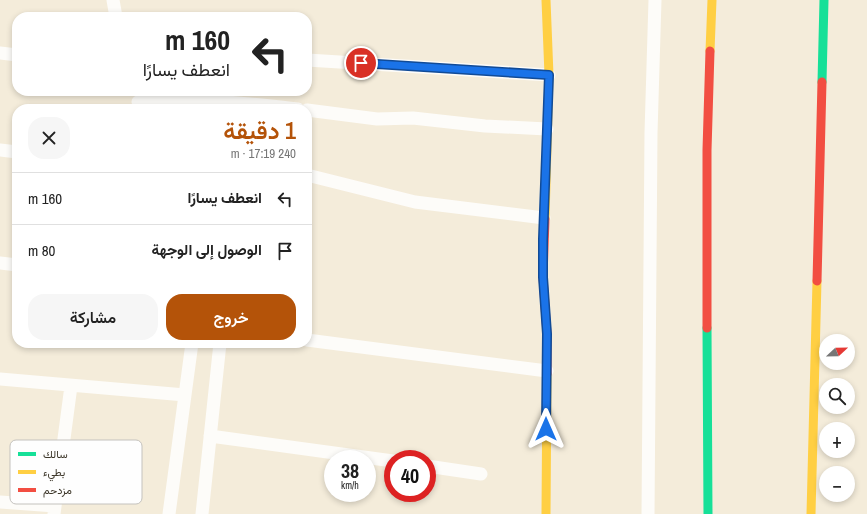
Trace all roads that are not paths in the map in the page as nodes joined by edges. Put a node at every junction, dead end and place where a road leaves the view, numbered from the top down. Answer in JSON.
{"nodes":[{"id":1,"x":113,"y":0,"type":"edge"},
{"id":2,"x":546,"y":0,"type":"edge"},
{"id":3,"x":655,"y":0,"type":"edge"},
{"id":4,"x":712,"y":0,"type":"edge"},
{"id":5,"x":824,"y":0,"type":"edge"},
{"id":6,"x":115,"y":12,"type":"edge"},
{"id":7,"x":0,"y":53,"type":"edge"},
{"id":8,"x":12,"y":54,"type":"edge"},
{"id":9,"x":312,"y":60,"type":"edge"},
{"id":10,"x":549,"y":75,"type":"junction"},
{"id":11,"x":138,"y":101,"type":"edge"},
{"id":12,"x":249,"y":104,"type":"edge"},
{"id":13,"x":312,"y":111,"type":"edge"},
{"id":14,"x":547,"y":129,"type":"junction"},
{"id":15,"x":0,"y":150,"type":"edge"},
{"id":16,"x":12,"y":151,"type":"edge"},
{"id":17,"x":312,"y":176,"type":"edge"},
{"id":18,"x":544,"y":218,"type":"junction"},
{"id":19,"x":0,"y":263,"type":"edge"},
{"id":20,"x":12,"y":264,"type":"edge"},
{"id":21,"x":312,"y":341,"type":"edge"},
{"id":22,"x":191,"y":348,"type":"edge"},
{"id":23,"x":219,"y":348,"type":"edge"},
{"id":24,"x":547,"y":371,"type":"junction"},
{"id":25,"x":0,"y":379,"type":"edge"},
{"id":26,"x":71,"y":386,"type":"junction"},
{"id":27,"x":185,"y":395,"type":"junction"},
{"id":28,"x":210,"y":436,"type":"junction"},
{"id":29,"x":64,"y":440,"type":"edge"},
{"id":30,"x":384,"y":460,"type":"edge"},
{"id":31,"x":436,"y":467,"type":"edge"},
{"id":32,"x":481,"y":474,"type":"dead end"},
{"id":33,"x":0,"y":502,"type":"edge"},
{"id":34,"x":10,"y":503,"type":"edge"},
{"id":35,"x":14,"y":504,"type":"edge"},
{"id":36,"x":54,"y":510,"type":"edge"},
{"id":37,"x":169,"y":514,"type":"edge"},
{"id":38,"x":202,"y":514,"type":"edge"},
{"id":39,"x":546,"y":514,"type":"edge"},
{"id":40,"x":648,"y":514,"type":"edge"},
{"id":41,"x":708,"y":514,"type":"edge"},
{"id":42,"x":811,"y":514,"type":"edge"}],
"edges":[{"from":1,"to":6,"type":"street"},
{"from":2,"to":10,"type":"street"},
{"from":3,"to":40,"type":"street"},
{"from":4,"to":41,"type":"street"},
{"from":5,"to":42,"type":"street"},
{"from":7,"to":8,"type":"street"},
{"from":9,"to":10,"type":"street"},
{"from":10,"to":14,"type":"street"},
{"from":11,"to":12,"type":"street"},
{"from":13,"to":14,"type":"street"},
{"from":14,"to":18,"type":"street"},
{"from":15,"to":16,"type":"street"},
{"from":17,"to":18,"type":"street"},
{"from":18,"to":24,"type":"street"},
{"from":19,"to":20,"type":"street"},
{"from":21,"to":24,"type":"street"},
{"from":22,"to":27,"type":"street"},
{"from":23,"to":28,"type":"street"},
{"from":24,"to":39,"type":"street"},
{"from":25,"to":26,"type":"street"},
{"from":26,"to":27,"type":"street"},
{"from":26,"to":29,"type":"street"},
{"from":27,"to":37,"type":"street"},
{"from":28,"to":30,"type":"street"},
{"from":28,"to":38,"type":"street"},
{"from":31,"to":32,"type":"street"},
{"from":33,"to":34,"type":"street"},
{"from":35,"to":36,"type":"street"}]}
